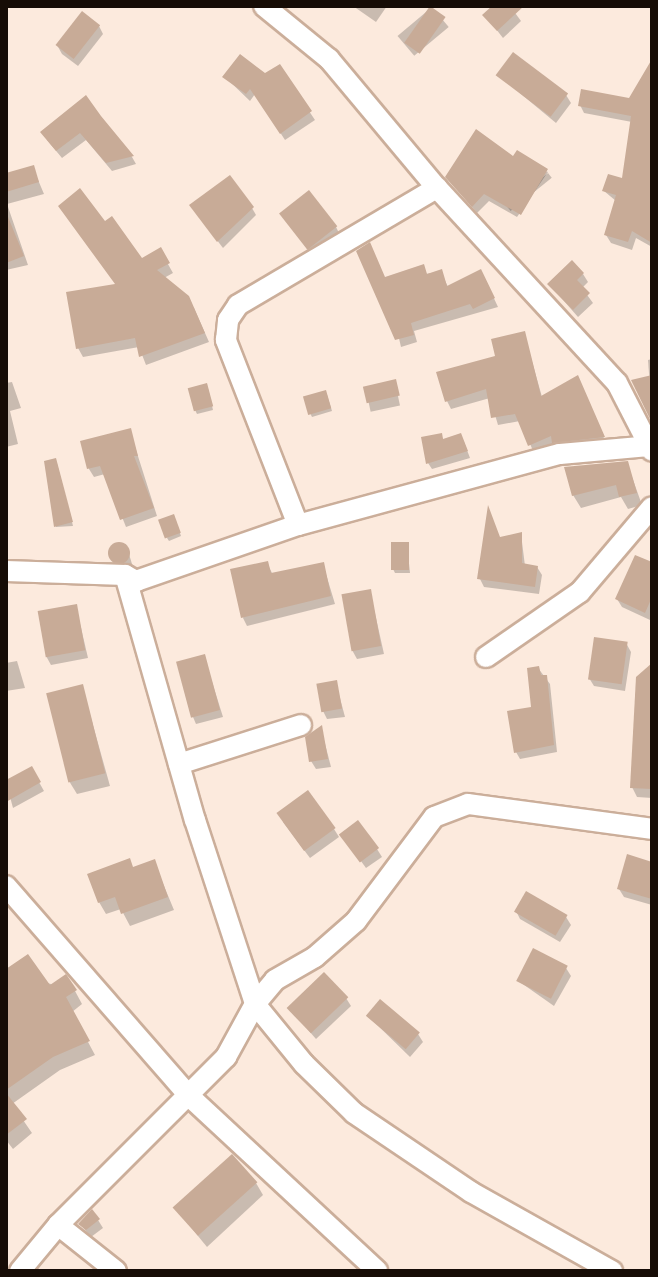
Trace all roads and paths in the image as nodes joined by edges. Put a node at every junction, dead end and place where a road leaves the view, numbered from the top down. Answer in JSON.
{"nodes":[{"id":1,"x":264,"y":6,"type":"edge"},
{"id":2,"x":437,"y":188,"type":"junction"},
{"id":3,"x":650,"y":448,"type":"edge"},
{"id":4,"x":652,"y":507,"type":"edge"},
{"id":5,"x":298,"y":525,"type":"junction"},
{"id":6,"x":6,"y":571,"type":"edge"},
{"id":7,"x":125,"y":575,"type":"junction"},
{"id":8,"x":486,"y":657,"type":"dead end"},
{"id":9,"x":301,"y":725,"type":"dead end"},
{"id":10,"x":179,"y":764,"type":"junction"},
{"id":11,"x":652,"y":829,"type":"edge"},
{"id":12,"x":6,"y":886,"type":"edge"},
{"id":13,"x":255,"y":1004,"type":"junction"},
{"id":14,"x":189,"y":1096,"type":"junction"},
{"id":15,"x":58,"y":1225,"type":"junction"},
{"id":16,"x":20,"y":1271,"type":"edge"},
{"id":17,"x":116,"y":1271,"type":"edge"},
{"id":18,"x":377,"y":1271,"type":"edge"},
{"id":19,"x":612,"y":1271,"type":"edge"}],
"edges":[{"from":1,"to":2,"type":"street"},
{"from":2,"to":3,"type":"street"},
{"from":2,"to":5,"type":"street"},
{"from":3,"to":5,"type":"street"},
{"from":4,"to":8,"type":"street"},
{"from":5,"to":7,"type":"street"},
{"from":6,"to":7,"type":"street"},
{"from":7,"to":10,"type":"street"},
{"from":9,"to":10,"type":"street"},
{"from":10,"to":13,"type":"street"},
{"from":11,"to":13,"type":"street"},
{"from":12,"to":14,"type":"street"},
{"from":13,"to":14,"type":"street"},
{"from":13,"to":19,"type":"street"},
{"from":14,"to":15,"type":"street"},
{"from":14,"to":18,"type":"street"},
{"from":15,"to":16,"type":"street"},
{"from":15,"to":17,"type":"street"}]}
